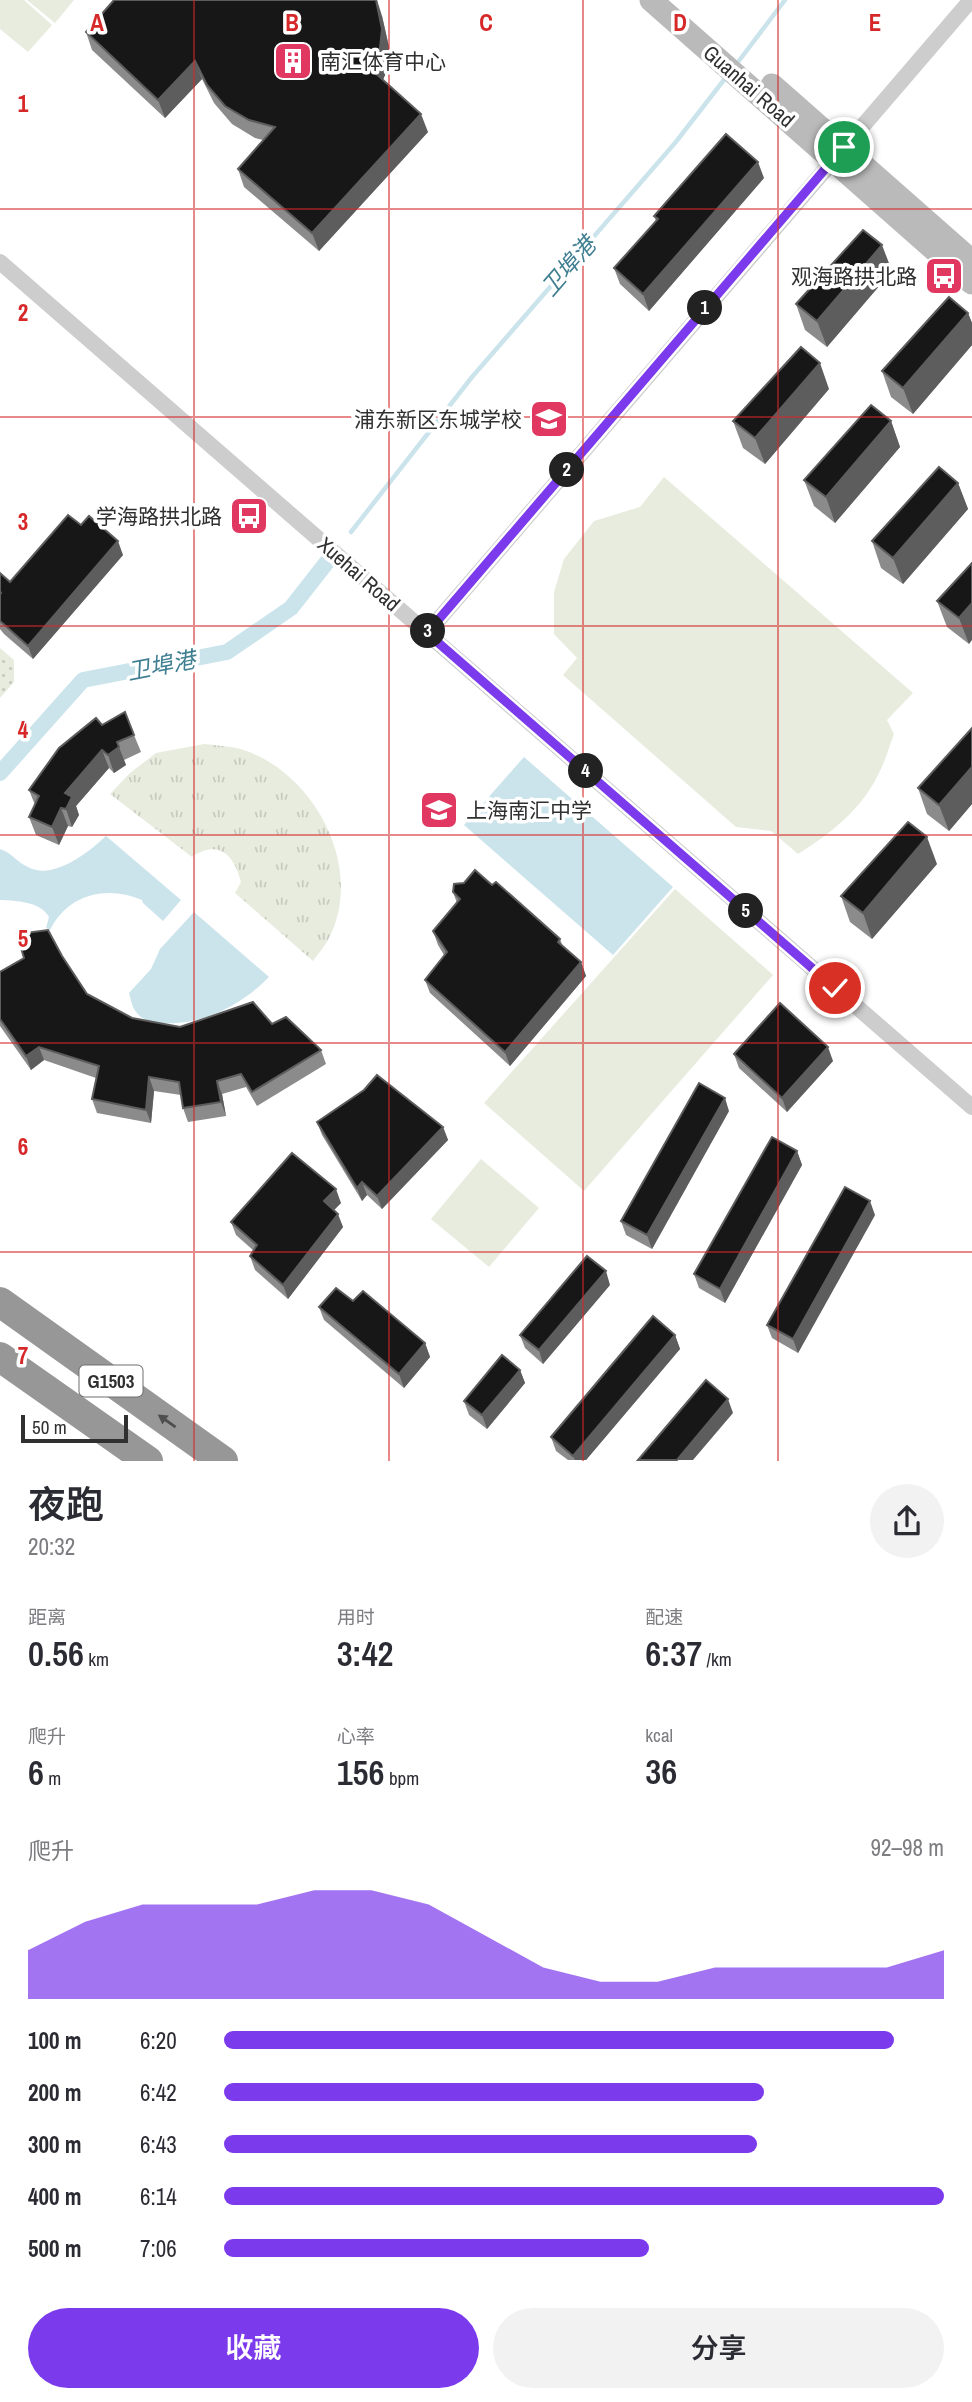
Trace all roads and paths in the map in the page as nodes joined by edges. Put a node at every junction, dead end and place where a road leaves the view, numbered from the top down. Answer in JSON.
{"nodes":[{"id":1,"x":651,"y":0,"type":"edge"},
{"id":2,"x":673,"y":0,"type":"edge"},
{"id":3,"x":971,"y":0,"type":"edge"},
{"id":4,"x":717,"y":48,"type":"junction"},
{"id":5,"x":838,"y":153,"type":"junction"},
{"id":6,"x":972,"y":261,"type":"edge"},
{"id":7,"x":0,"y":262,"type":"edge"},
{"id":8,"x":972,"y":282,"type":"edge"},
{"id":9,"x":427,"y":633,"type":"junction"},
{"id":10,"x":972,"y":1107,"type":"edge"},
{"id":11,"x":0,"y":1288,"type":"edge"},
{"id":12,"x":0,"y":1302,"type":"edge"},
{"id":13,"x":0,"y":1357,"type":"edge"},
{"id":14,"x":0,"y":1366,"type":"edge"},
{"id":15,"x":118,"y":1386,"type":"junction"},
{"id":16,"x":93,"y":1422,"type":"junction"},
{"id":17,"x":148,"y":1461,"type":"edge"},
{"id":18,"x":223,"y":1461,"type":"edge"}],
"edges":[{"from":1,"to":4,"type":"main road","name":"Guanhai Road"},
{"from":2,"to":4,"type":"main road","name":"Guanhai Road"},
{"from":3,"to":5,"type":"street"},
{"from":4,"to":5,"type":"main road","name":"Guanhai Road"},
{"from":5,"to":6,"type":"main road","name":"Guanhai Road"},
{"from":5,"to":8,"type":"main road","name":"Guanhai Road"},
{"from":5,"to":9,"type":"street"},
{"from":7,"to":9,"type":"street","name":"Xuehai Road"},
{"from":9,"to":10,"type":"street","name":"Xuehai Road"},
{"from":11,"to":15,"type":"highway"},
{"from":12,"to":15,"type":"highway","number":"G1503"},
{"from":13,"to":16,"type":"highway","number":"G1503"},
{"from":14,"to":16,"type":"highway"},
{"from":18,"to":15,"type":"highway","number":"G1503","one_way":true},
{"from":16,"to":17,"type":"highway","number":"G1503"}]}
